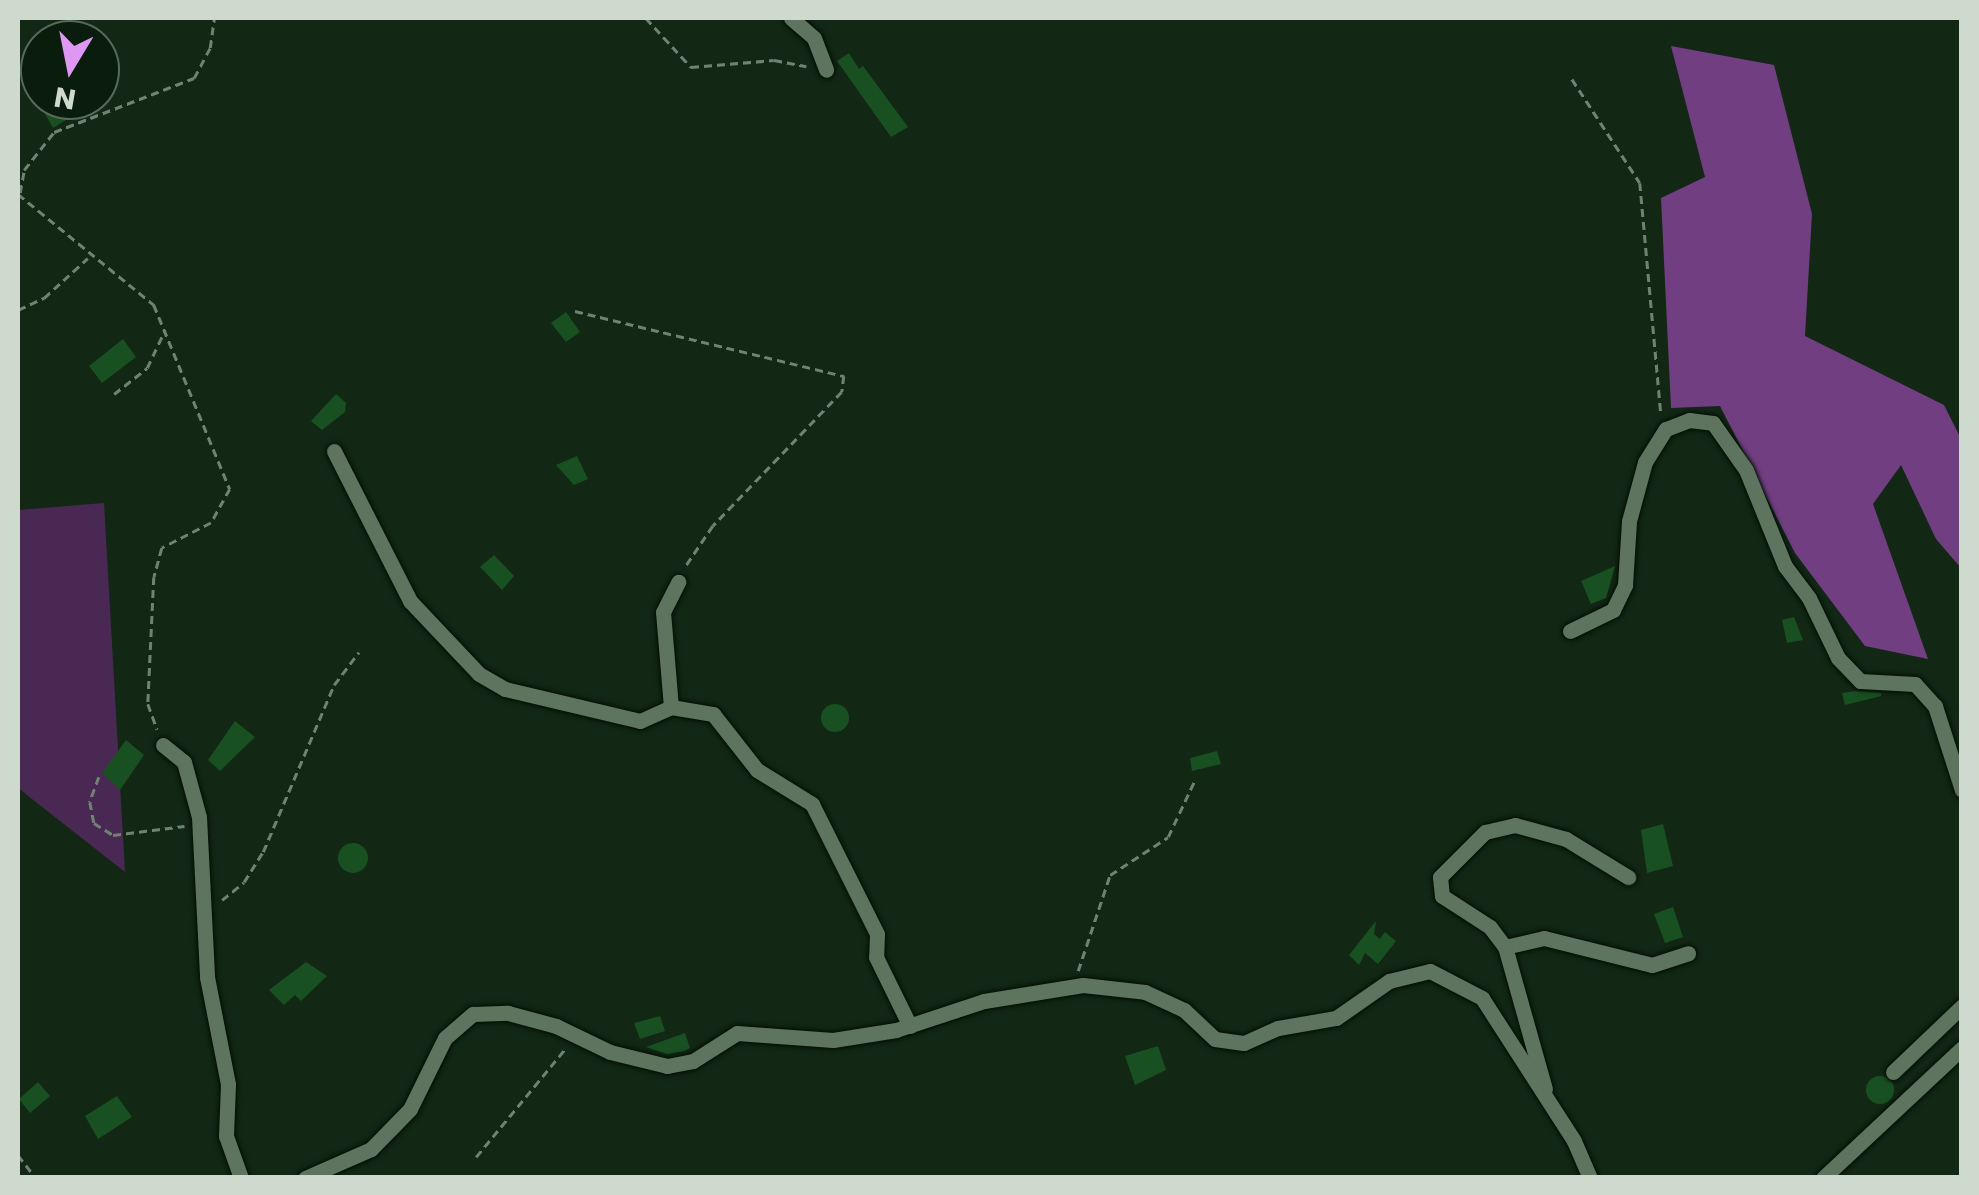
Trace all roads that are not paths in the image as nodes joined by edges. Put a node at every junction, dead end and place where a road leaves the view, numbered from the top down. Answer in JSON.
{"nodes":[{"id":1,"x":791,"y":18,"type":"edge"},
{"id":2,"x":826,"y":70,"type":"road end"},
{"id":3,"x":334,"y":451,"type":"dead end"},
{"id":4,"x":678,"y":582,"type":"road end"},
{"id":5,"x":1570,"y":631,"type":"dead end"},
{"id":6,"x":671,"y":707,"type":"junction"},
{"id":7,"x":163,"y":745,"type":"road end"},
{"id":8,"x":1962,"y":790,"type":"edge"},
{"id":9,"x":1628,"y":876,"type":"dead end"},
{"id":10,"x":1506,"y":947,"type":"junction"},
{"id":11,"x":1688,"y":953,"type":"dead end"},
{"id":12,"x":1962,"y":1006,"type":"edge"},
{"id":13,"x":910,"y":1026,"type":"junction"},
{"id":14,"x":1962,"y":1048,"type":"edge"},
{"id":15,"x":1892,"y":1072,"type":"dead end"},
{"id":16,"x":1550,"y":1102,"type":"junction"},
{"id":17,"x":241,"y":1178,"type":"edge"},
{"id":18,"x":305,"y":1178,"type":"edge"},
{"id":19,"x":1590,"y":1178,"type":"edge"},
{"id":20,"x":1823,"y":1178,"type":"edge"}],
"edges":[{"from":1,"to":2,"type":"street"},
{"from":3,"to":6,"type":"street"},
{"from":4,"to":6,"type":"street"},
{"from":5,"to":8,"type":"street"},
{"from":6,"to":13,"type":"street"},
{"from":7,"to":17,"type":"street"},
{"from":9,"to":10,"type":"street"},
{"from":10,"to":11,"type":"street"},
{"from":10,"to":16,"type":"street"},
{"from":12,"to":15,"type":"street"},
{"from":13,"to":16,"type":"street"},
{"from":13,"to":18,"type":"street"},
{"from":14,"to":20,"type":"street"},
{"from":16,"to":19,"type":"street"}]}
